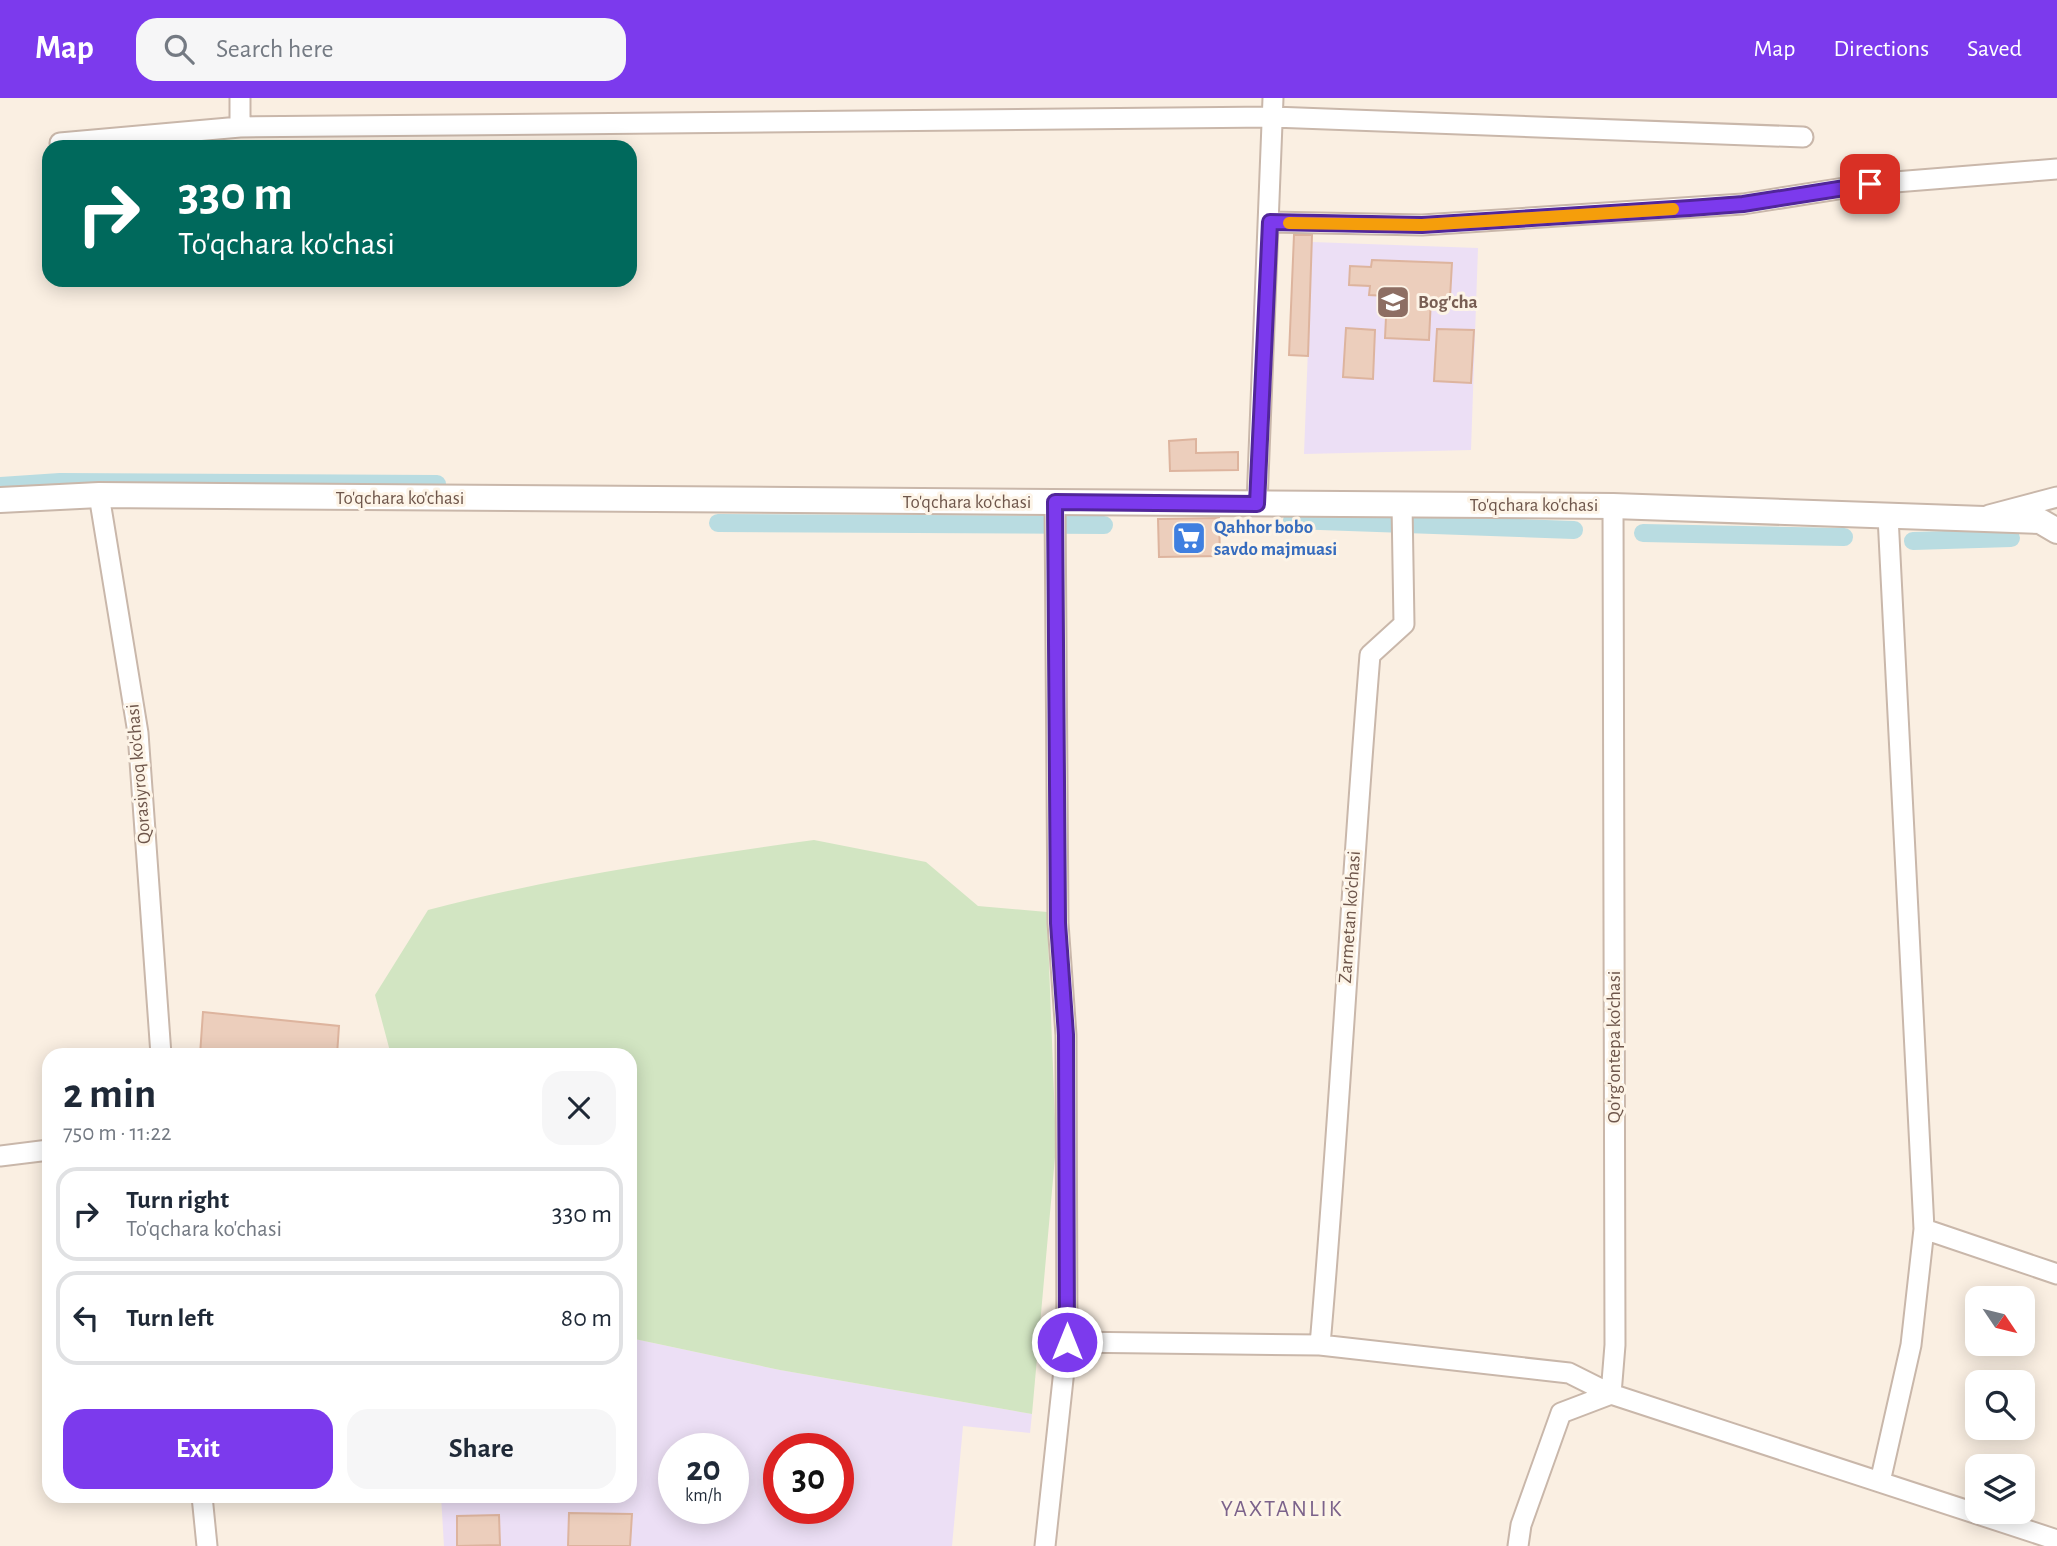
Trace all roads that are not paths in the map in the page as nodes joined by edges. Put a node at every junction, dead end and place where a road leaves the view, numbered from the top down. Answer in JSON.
{"nodes":[{"id":1,"x":240,"y":98,"type":"edge"},
{"id":2,"x":1273,"y":107,"type":"edge"},
{"id":3,"x":240,"y":127,"type":"junction"},
{"id":4,"x":1803,"y":137,"type":"dead end"},
{"id":5,"x":94,"y":140,"type":"edge"},
{"id":6,"x":2057,"y":169,"type":"edge"},
{"id":7,"x":1270,"y":222,"type":"junction"},
{"id":8,"x":99,"y":495,"type":"junction"},
{"id":9,"x":2057,"y":497,"type":"edge"},
{"id":10,"x":0,"y":500,"type":"edge"},
{"id":11,"x":1055,"y":502,"type":"junction"},
{"id":12,"x":1257,"y":504,"type":"junction"},
{"id":13,"x":1402,"y":505,"type":"junction"},
{"id":14,"x":1613,"y":506,"type":"junction"},
{"id":15,"x":1888,"y":516,"type":"junction"},
{"id":16,"x":1975,"y":519,"type":"junction"},
{"id":17,"x":2057,"y":531,"type":"edge"},
{"id":18,"x":160,"y":1048,"type":"edge"},
{"id":19,"x":42,"y":1151,"type":"edge"},
{"id":20,"x":0,"y":1156,"type":"edge"},
{"id":21,"x":1924,"y":1229,"type":"junction"},
{"id":22,"x":2057,"y":1274,"type":"edge"},
{"id":23,"x":1067,"y":1342,"type":"junction"},
{"id":24,"x":1321,"y":1345,"type":"junction"},
{"id":25,"x":1611,"y":1394,"type":"junction"},
{"id":26,"x":1880,"y":1482,"type":"junction"},
{"id":27,"x":203,"y":1503,"type":"edge"},
{"id":28,"x":2057,"y":1541,"type":"edge"},
{"id":29,"x":207,"y":1546,"type":"edge"},
{"id":30,"x":1045,"y":1546,"type":"edge"},
{"id":31,"x":1518,"y":1546,"type":"edge"}],
"edges":[{"from":1,"to":3,"type":"street"},
{"from":2,"to":3,"type":"street"},
{"from":2,"to":4,"type":"street"},
{"from":2,"to":7,"type":"street"},
{"from":3,"to":5,"type":"street"},
{"from":6,"to":7,"type":"street"},
{"from":7,"to":12,"type":"street"},
{"from":8,"to":10,"type":"street","name":"To'qchara ko'chasi"},
{"from":8,"to":11,"type":"street","name":"To'qchara ko'chasi"},
{"from":8,"to":18,"type":"street","name":"Qorasiyroq ko'chasi"},
{"from":9,"to":16,"type":"street"},
{"from":11,"to":12,"type":"street","name":"To'qchara ko'chasi"},
{"from":11,"to":23,"type":"street"},
{"from":12,"to":13,"type":"street","name":"To'qchara ko'chasi"},
{"from":13,"to":14,"type":"street","name":"To'qchara ko'chasi"},
{"from":13,"to":24,"type":"street","name":"Zarmetan ko'chasi"},
{"from":14,"to":15,"type":"street","name":"To'qchara ko'chasi"},
{"from":14,"to":25,"type":"street","name":"Qo'rg'ontepa ko'chasi"},
{"from":15,"to":16,"type":"street","name":"To'qchara ko'chasi"},
{"from":15,"to":21,"type":"street"},
{"from":16,"to":17,"type":"street","name":"To'qchara ko'chasi"},
{"from":19,"to":20,"type":"street"},
{"from":21,"to":22,"type":"street"},
{"from":21,"to":26,"type":"street"},
{"from":23,"to":24,"type":"street"},
{"from":23,"to":30,"type":"street"},
{"from":24,"to":25,"type":"street"},
{"from":25,"to":26,"type":"street"},
{"from":25,"to":31,"type":"street"},
{"from":26,"to":28,"type":"street"},
{"from":27,"to":29,"type":"street"}]}
